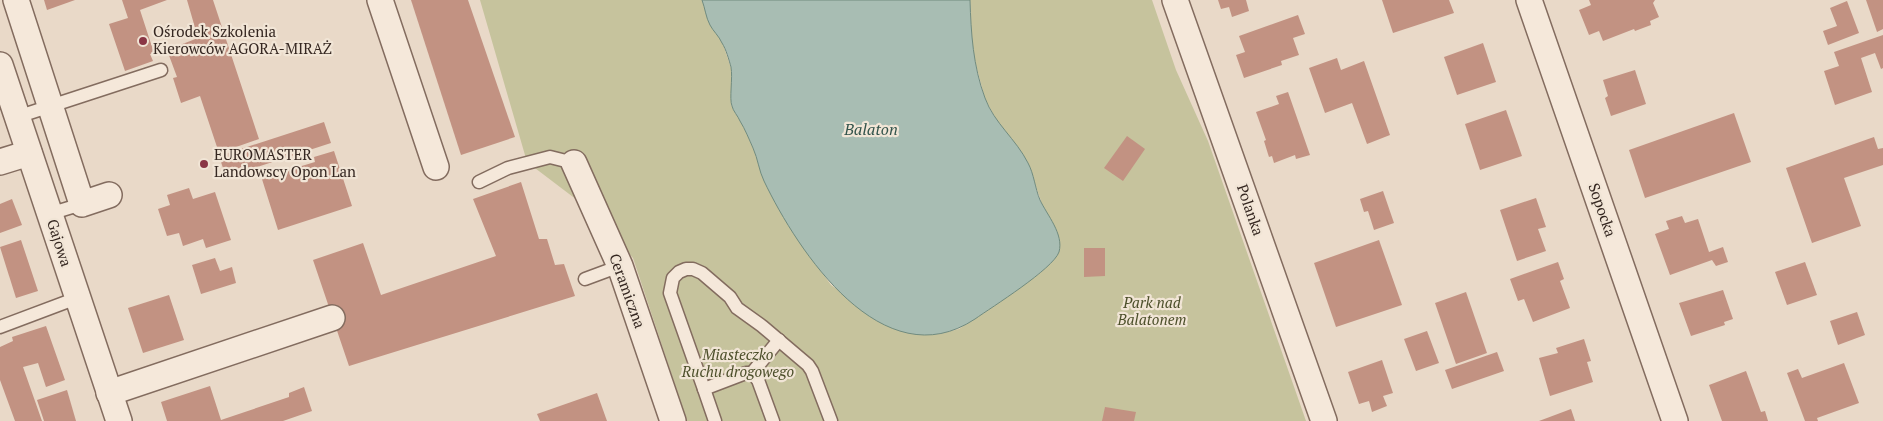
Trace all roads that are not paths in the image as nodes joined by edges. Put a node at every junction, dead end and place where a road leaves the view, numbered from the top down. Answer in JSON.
{"nodes":[{"id":1,"x":16,"y":0,"type":"edge"},
{"id":2,"x":380,"y":0,"type":"edge"},
{"id":3,"x":1175,"y":0,"type":"edge"},
{"id":4,"x":1529,"y":0,"type":"edge"},
{"id":5,"x":0,"y":65,"type":"edge"},
{"id":6,"x":161,"y":70,"type":"dead end"},
{"id":7,"x":50,"y":106,"type":"junction"},
{"id":8,"x":17,"y":117,"type":"junction"},
{"id":9,"x":29,"y":153,"type":"junction"},
{"id":10,"x":0,"y":162,"type":"edge"},
{"id":11,"x":574,"y":163,"type":"joint"},
{"id":12,"x":436,"y":167,"type":"dead end"},
{"id":13,"x":479,"y":182,"type":"dead end"},
{"id":14,"x":109,"y":195,"type":"dead end"},
{"id":15,"x":82,"y":204,"type":"junction"},
{"id":16,"x":49,"y":214,"type":"junction"},
{"id":17,"x":620,"y":266,"type":"junction"},
{"id":18,"x":585,"y":279,"type":"dead end"},
{"id":19,"x":77,"y":298,"type":"junction"},
{"id":20,"x":332,"y":318,"type":"dead end"},
{"id":21,"x":0,"y":327,"type":"edge"},
{"id":22,"x":779,"y":340,"type":"junction"},
{"id":23,"x":752,"y":373,"type":"junction"},
{"id":24,"x":704,"y":389,"type":"junction"},
{"id":25,"x":109,"y":393,"type":"junction"},
{"id":26,"x":119,"y":421,"type":"edge"},
{"id":27,"x":673,"y":421,"type":"edge"},
{"id":28,"x":715,"y":421,"type":"edge"},
{"id":29,"x":773,"y":421,"type":"edge"},
{"id":30,"x":830,"y":421,"type":"edge"},
{"id":31,"x":1324,"y":421,"type":"edge"},
{"id":32,"x":1675,"y":421,"type":"edge"}],
"edges":[{"from":1,"to":7,"type":"street"},
{"from":2,"to":12,"type":"street"},
{"from":3,"to":31,"type":"street","name":"Polanka"},
{"from":4,"to":32,"type":"street","name":"Sopocka"},
{"from":5,"to":8,"type":"street","name":"Gajowa"},
{"from":6,"to":7,"type":"lane"},
{"from":7,"to":8,"type":"lane"},
{"from":7,"to":15,"type":"street"},
{"from":8,"to":9,"type":"street","name":"Gajowa"},
{"from":9,"to":10,"type":"street"},
{"from":9,"to":16,"type":"street","name":"Gajowa"},
{"from":11,"to":13,"type":"lane"},
{"from":11,"to":17,"type":"street","name":"Ceramiczna"},
{"from":14,"to":15,"type":"street"},
{"from":15,"to":16,"type":"lane"},
{"from":16,"to":19,"type":"street","name":"Gajowa"},
{"from":17,"to":18,"type":"lane"},
{"from":17,"to":27,"type":"street","name":"Ceramiczna"},
{"from":19,"to":21,"type":"lane"},
{"from":19,"to":25,"type":"street","name":"Gajowa"},
{"from":20,"to":25,"type":"street"},
{"from":22,"to":23,"type":"lane"},
{"from":22,"to":24,"type":"lane"},
{"from":22,"to":30,"type":"lane"},
{"from":23,"to":24,"type":"lane"},
{"from":23,"to":29,"type":"lane"},
{"from":24,"to":28,"type":"lane"},
{"from":25,"to":26,"type":"street","name":"Gajowa"}]}
